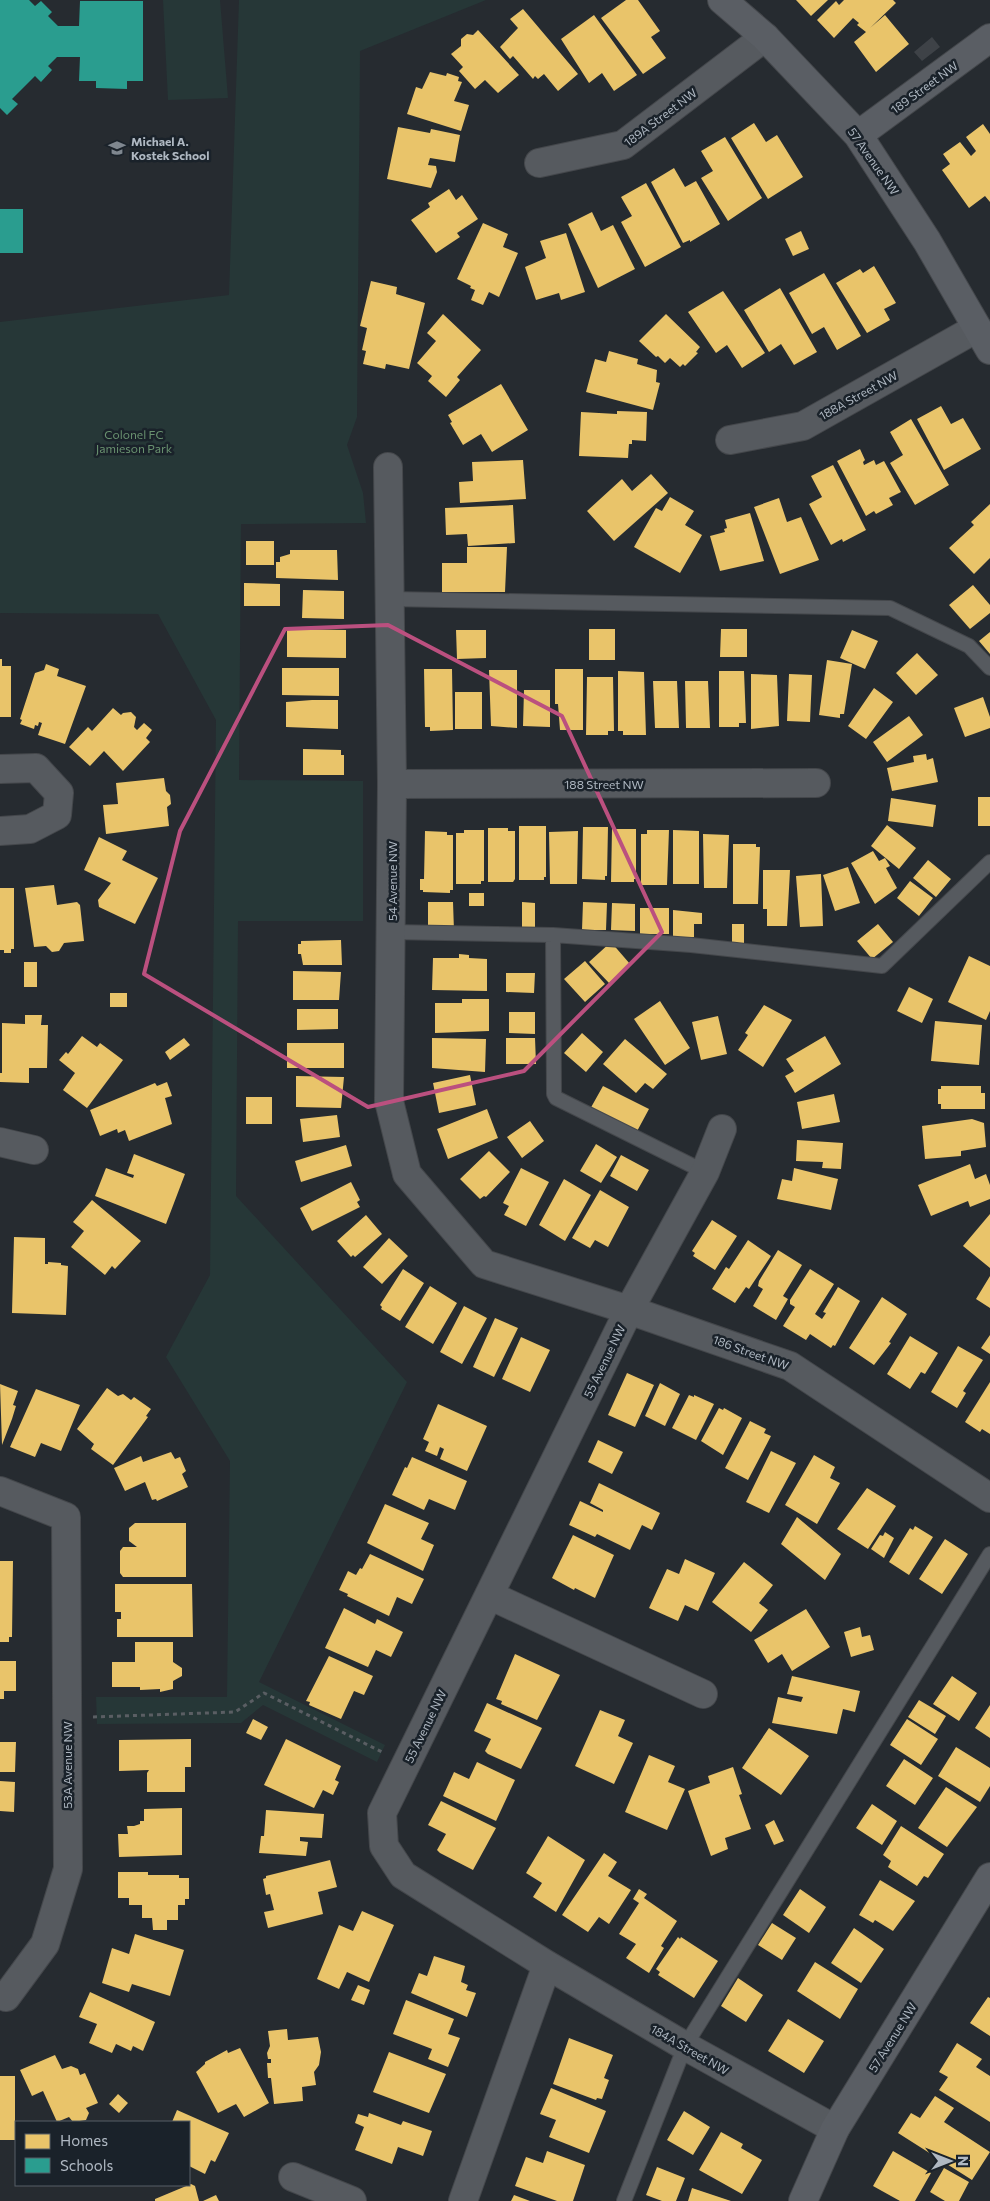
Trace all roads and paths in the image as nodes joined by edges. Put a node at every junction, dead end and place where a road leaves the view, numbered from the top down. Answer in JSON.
{"nodes":[{"id":1,"x":722,"y":0,"type":"edge"},
{"id":2,"x":765,"y":37,"type":"junction"},
{"id":3,"x":990,"y":38,"type":"edge"},
{"id":4,"x":858,"y":135,"type":"junction"},
{"id":5,"x":539,"y":163,"type":"dead end"},
{"id":6,"x":984,"y":339,"type":"edge"},
{"id":7,"x":730,"y":440,"type":"dead end"},
{"id":8,"x":388,"y":467,"type":"dead end"},
{"id":9,"x":390,"y":599,"type":"junction"},
{"id":10,"x":990,"y":668,"type":"edge"},
{"id":11,"x":0,"y":769,"type":"edge"},
{"id":12,"x":816,"y":783,"type":"dead end"},
{"id":13,"x":392,"y":784,"type":"junction"},
{"id":14,"x":0,"y":831,"type":"edge"},
{"id":15,"x":990,"y":862,"type":"edge"},
{"id":16,"x":391,"y":932,"type":"junction"},
{"id":17,"x":553,"y":935,"type":"junction"},
{"id":18,"x":722,"y":1129,"type":"dead end"},
{"id":19,"x":0,"y":1142,"type":"edge"},
{"id":20,"x":34,"y":1150,"type":"dead end"},
{"id":21,"x":705,"y":1172,"type":"junction"},
{"id":22,"x":484,"y":1264,"type":"joint"},
{"id":23,"x":629,"y":1310,"type":"junction"},
{"id":24,"x":0,"y":1491,"type":"edge"},
{"id":25,"x":990,"y":1498,"type":"edge"},
{"id":26,"x":990,"y":1554,"type":"edge"},
{"id":27,"x":489,"y":1595,"type":"junction"},
{"id":28,"x":703,"y":1694,"type":"dead end"},
{"id":29,"x":67,"y":1718,"type":"junction"},
{"id":30,"x":407,"y":1764,"type":"junction"},
{"id":31,"x":393,"y":1859,"type":"joint"},
{"id":32,"x":990,"y":1877,"type":"edge"},
{"id":33,"x":547,"y":1965,"type":"junction"},
{"id":34,"x":6,"y":1997,"type":"dead end"},
{"id":35,"x":685,"y":2046,"type":"junction"},
{"id":36,"x":835,"y":2129,"type":"junction"},
{"id":37,"x":293,"y":2178,"type":"dead end"},
{"id":38,"x":352,"y":2201,"type":"edge"},
{"id":39,"x":463,"y":2201,"type":"edge"},
{"id":40,"x":624,"y":2201,"type":"edge"},
{"id":41,"x":803,"y":2201,"type":"edge"}],
"edges":[{"from":1,"to":2,"type":"street","name":"57 Avenue NW"},
{"from":2,"to":4,"type":"street","name":"57 Avenue NW"},
{"from":2,"to":5,"type":"street","name":"189A Street NW"},
{"from":3,"to":4,"type":"street","name":"189 Street NW"},
{"from":4,"to":6,"type":"street","name":"57 Avenue NW"},
{"from":6,"to":7,"type":"street","name":"188A Street NW"},
{"from":8,"to":9,"type":"street","name":"54 Avenue NW"},
{"from":9,"to":10,"type":"lane"},
{"from":9,"to":13,"type":"street","name":"54 Avenue NW"},
{"from":11,"to":14,"type":"street"},
{"from":12,"to":13,"type":"street","name":"188 Street NW"},
{"from":13,"to":16,"type":"street","name":"54 Avenue NW"},
{"from":15,"to":17,"type":"lane"},
{"from":16,"to":17,"type":"lane"},
{"from":16,"to":22,"type":"street","name":"54 Avenue NW"},
{"from":17,"to":21,"type":"lane"},
{"from":18,"to":21,"type":"street","name":"55 Avenue NW"},
{"from":19,"to":20,"type":"street"},
{"from":21,"to":23,"type":"street","name":"55 Avenue NW"},
{"from":22,"to":23,"type":"street","name":"186 Street NW"},
{"from":23,"to":25,"type":"street","name":"186 Street NW"},
{"from":23,"to":27,"type":"street","name":"55 Avenue NW"},
{"from":24,"to":29,"type":"street","name":"53A Avenue NW"},
{"from":26,"to":35,"type":"lane"},
{"from":27,"to":28,"type":"street"},
{"from":27,"to":30,"type":"street","name":"55 Avenue NW"},
{"from":29,"to":30,"type":"path"},
{"from":29,"to":34,"type":"street","name":"53A Avenue NW"},
{"from":30,"to":31,"type":"street","name":"55 Avenue NW"},
{"from":31,"to":33,"type":"street","name":"184A Street NW"},
{"from":32,"to":36,"type":"street","name":"57 Avenue NW"},
{"from":33,"to":35,"type":"street","name":"184A Street NW"},
{"from":33,"to":39,"type":"street"},
{"from":35,"to":36,"type":"street","name":"184A Street NW"},
{"from":35,"to":40,"type":"lane"},
{"from":36,"to":41,"type":"street","name":"57 Avenue NW"},
{"from":37,"to":38,"type":"street"}]}
